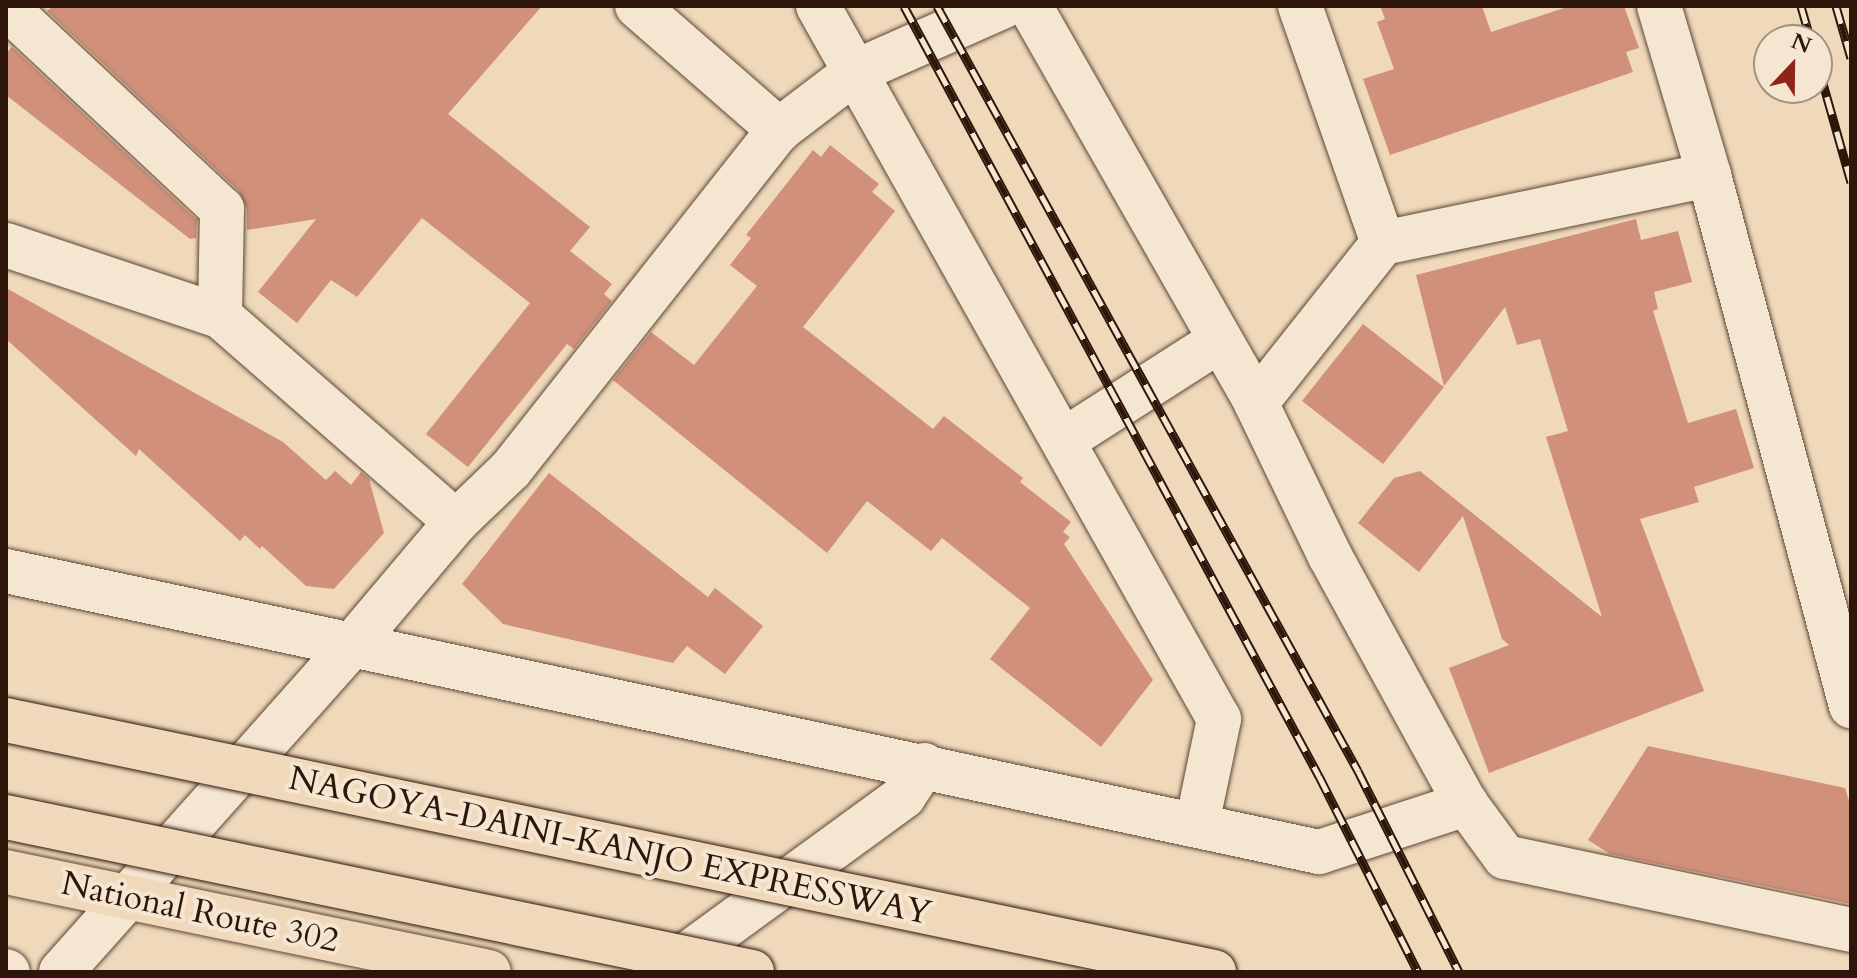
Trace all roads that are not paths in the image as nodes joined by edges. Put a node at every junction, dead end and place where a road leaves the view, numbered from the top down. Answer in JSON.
{"nodes":[{"id":1,"x":637,"y":6,"type":"edge"},
{"id":2,"x":818,"y":6,"type":"edge"},
{"id":3,"x":1004,"y":6,"type":"edge"},
{"id":4,"x":1030,"y":6,"type":"edge"},
{"id":5,"x":1300,"y":6,"type":"edge"},
{"id":6,"x":1659,"y":6,"type":"edge"},
{"id":7,"x":6,"y":7,"type":"edge"},
{"id":8,"x":855,"y":72,"type":"junction"},
{"id":9,"x":779,"y":130,"type":"junction"},
{"id":10,"x":1709,"y":175,"type":"junction"},
{"id":11,"x":1383,"y":243,"type":"junction"},
{"id":12,"x":6,"y":245,"type":"edge"},
{"id":13,"x":220,"y":316,"type":"junction"},
{"id":14,"x":1219,"y":341,"type":"junction"},
{"id":15,"x":1256,"y":403,"type":"junction"},
{"id":16,"x":1064,"y":440,"type":"junction"},
{"id":17,"x":456,"y":522,"type":"junction"},
{"id":18,"x":1808,"y":552,"type":"junction"},
{"id":19,"x":6,"y":571,"type":"edge"},
{"id":20,"x":1851,"y":625,"type":"edge"},
{"id":21,"x":352,"y":645,"type":"junction"},
{"id":22,"x":1851,"y":706,"type":"edge"},
{"id":23,"x":6,"y":720,"type":"edge"},
{"id":24,"x":924,"y":765,"type":"junction"},
{"id":25,"x":1466,"y":804,"type":"junction"},
{"id":26,"x":6,"y":817,"type":"edge"},
{"id":27,"x":1197,"y":824,"type":"junction"},
{"id":28,"x":6,"y":872,"type":"edge"},
{"id":29,"x":129,"y":897,"type":"junction"},
{"id":30,"x":1851,"y":930,"type":"edge"},
{"id":31,"x":61,"y":972,"type":"edge"},
{"id":32,"x":489,"y":972,"type":"edge"},
{"id":33,"x":663,"y":972,"type":"edge"},
{"id":34,"x":752,"y":972,"type":"edge"},
{"id":35,"x":1214,"y":972,"type":"edge"}],
"edges":[{"from":1,"to":9,"type":"street"},
{"from":2,"to":8,"type":"street"},
{"from":3,"to":8,"type":"street"},
{"from":4,"to":14,"type":"street"},
{"from":5,"to":11,"type":"street"},
{"from":6,"to":10,"type":"street"},
{"from":7,"to":13,"type":"street"},
{"from":8,"to":9,"type":"street"},
{"from":8,"to":16,"type":"street"},
{"from":9,"to":17,"type":"street"},
{"from":10,"to":11,"type":"street"},
{"from":10,"to":18,"type":"street"},
{"from":11,"to":15,"type":"street"},
{"from":12,"to":13,"type":"street"},
{"from":13,"to":17,"type":"street"},
{"from":14,"to":15,"type":"street"},
{"from":14,"to":16,"type":"street"},
{"from":15,"to":25,"type":"street"},
{"from":16,"to":27,"type":"street"},
{"from":17,"to":21,"type":"street"},
{"from":18,"to":20,"type":"street"},
{"from":18,"to":22,"type":"street"},
{"from":19,"to":21,"type":"street"},
{"from":21,"to":24,"type":"street"},
{"from":21,"to":29,"type":"street"},
{"from":23,"to":35,"type":"highway","name":"NAGOYA-DAINI-KANJO EXPRESSWAY","bridge":true},
{"from":24,"to":27,"type":"street"},
{"from":24,"to":33,"type":"street"},
{"from":25,"to":27,"type":"street"},
{"from":25,"to":30,"type":"street"},
{"from":26,"to":34,"type":"highway","bridge":true},
{"from":28,"to":29,"type":"highway","name":"National Route 302"},
{"from":29,"to":31,"type":"street"},
{"from":29,"to":32,"type":"highway","name":"National Route 302"}]}
